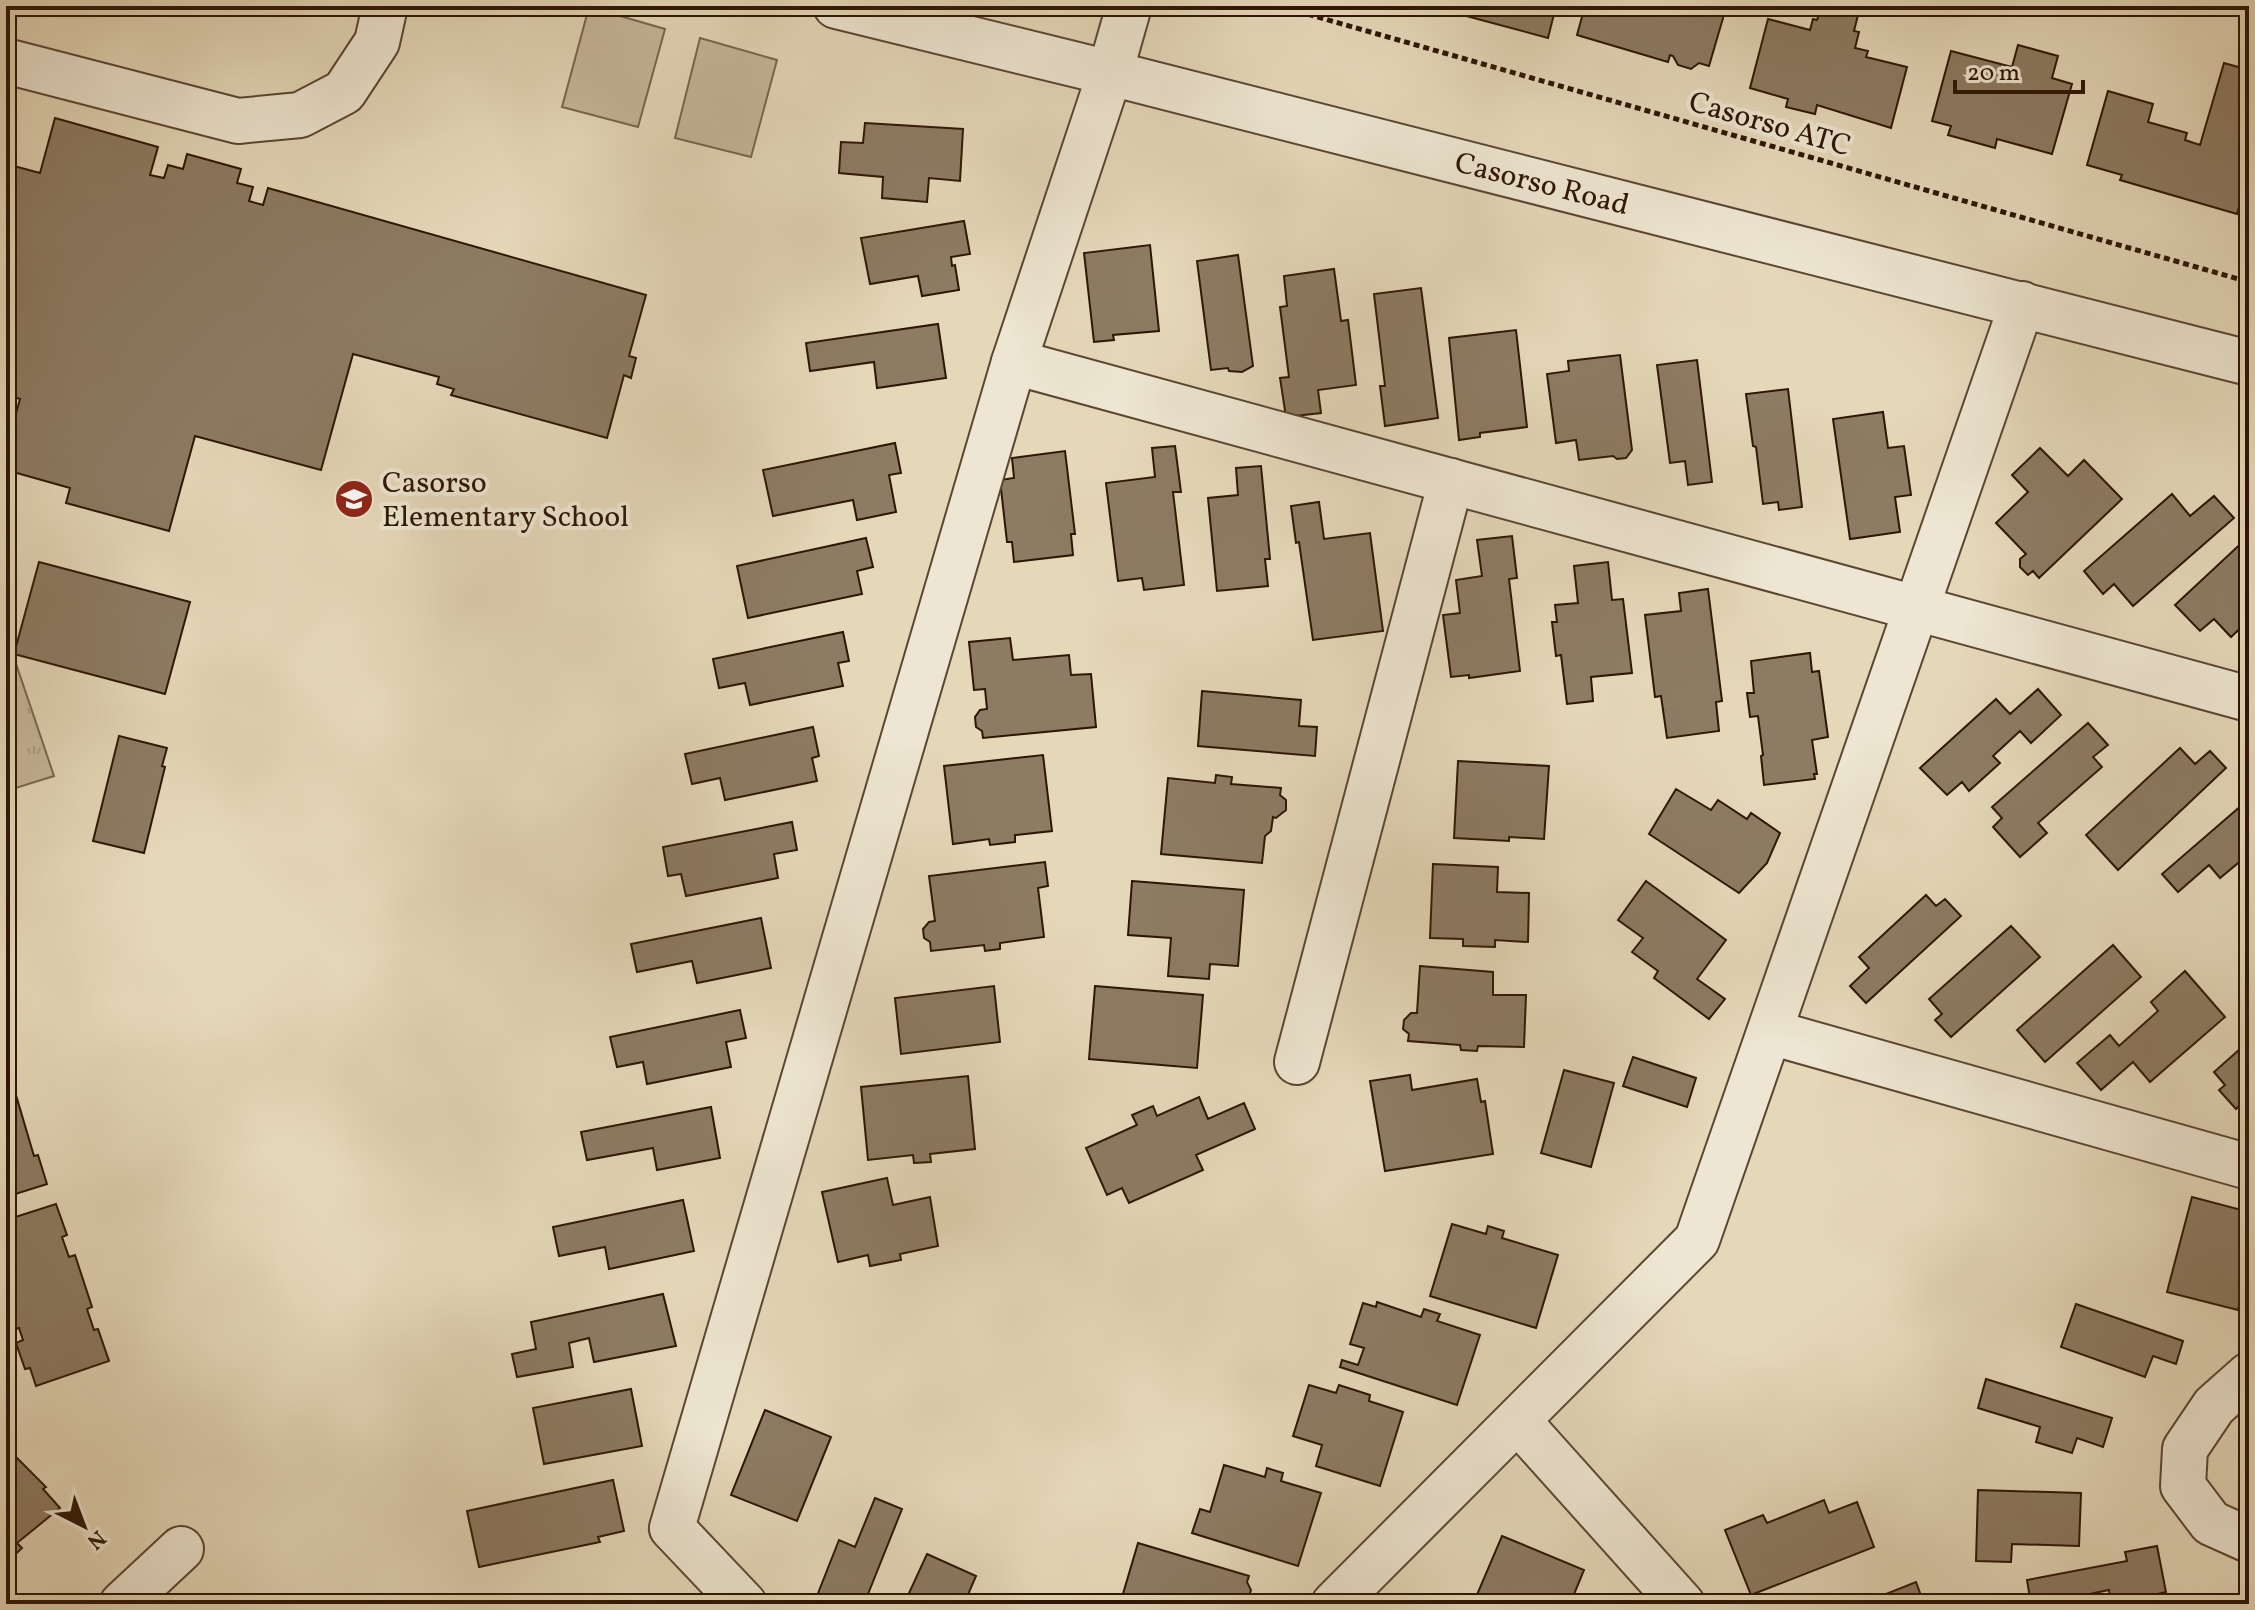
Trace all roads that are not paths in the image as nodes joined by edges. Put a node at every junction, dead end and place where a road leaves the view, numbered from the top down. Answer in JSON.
{"nodes":[{"id":1,"x":385,"y":6,"type":"edge"},
{"id":2,"x":836,"y":6,"type":"edge"},
{"id":3,"x":1129,"y":6,"type":"edge"},
{"id":4,"x":6,"y":61,"type":"edge"},
{"id":5,"x":1110,"y":73,"type":"junction"},
{"id":6,"x":2022,"y":304,"type":"junction"},
{"id":7,"x":1014,"y":362,"type":"junction"},
{"id":8,"x":2249,"y":363,"type":"edge"},
{"id":9,"x":1451,"y":481,"type":"junction"},
{"id":10,"x":1916,"y":608,"type":"junction"},
{"id":11,"x":2249,"y":699,"type":"edge"},
{"id":12,"x":1770,"y":1032,"type":"junction"},
{"id":13,"x":1297,"y":1062,"type":"dead end"},
{"id":14,"x":2249,"y":1167,"type":"edge"},
{"id":15,"x":2249,"y":1375,"type":"edge"},
{"id":16,"x":1518,"y":1421,"type":"junction"},
{"id":17,"x":2249,"y":1540,"type":"edge"},
{"id":18,"x":181,"y":1549,"type":"dead end"},
{"id":19,"x":122,"y":1604,"type":"edge"},
{"id":20,"x":744,"y":1604,"type":"edge"},
{"id":21,"x":1334,"y":1604,"type":"edge"},
{"id":22,"x":1682,"y":1604,"type":"edge"}],
"edges":[{"from":1,"to":4,"type":"street"},
{"from":2,"to":5,"type":"street","name":"Casorso Road"},
{"from":3,"to":5,"type":"street"},
{"from":5,"to":6,"type":"street","name":"Casorso Road"},
{"from":5,"to":7,"type":"street"},
{"from":6,"to":8,"type":"street","name":"Casorso Road"},
{"from":6,"to":10,"type":"street"},
{"from":7,"to":9,"type":"street"},
{"from":7,"to":20,"type":"street"},
{"from":9,"to":10,"type":"street"},
{"from":9,"to":13,"type":"street"},
{"from":10,"to":11,"type":"street"},
{"from":10,"to":12,"type":"street"},
{"from":12,"to":14,"type":"street"},
{"from":12,"to":16,"type":"street"},
{"from":15,"to":17,"type":"street"},
{"from":16,"to":21,"type":"street"},
{"from":16,"to":22,"type":"street"},
{"from":18,"to":19,"type":"street"}]}
